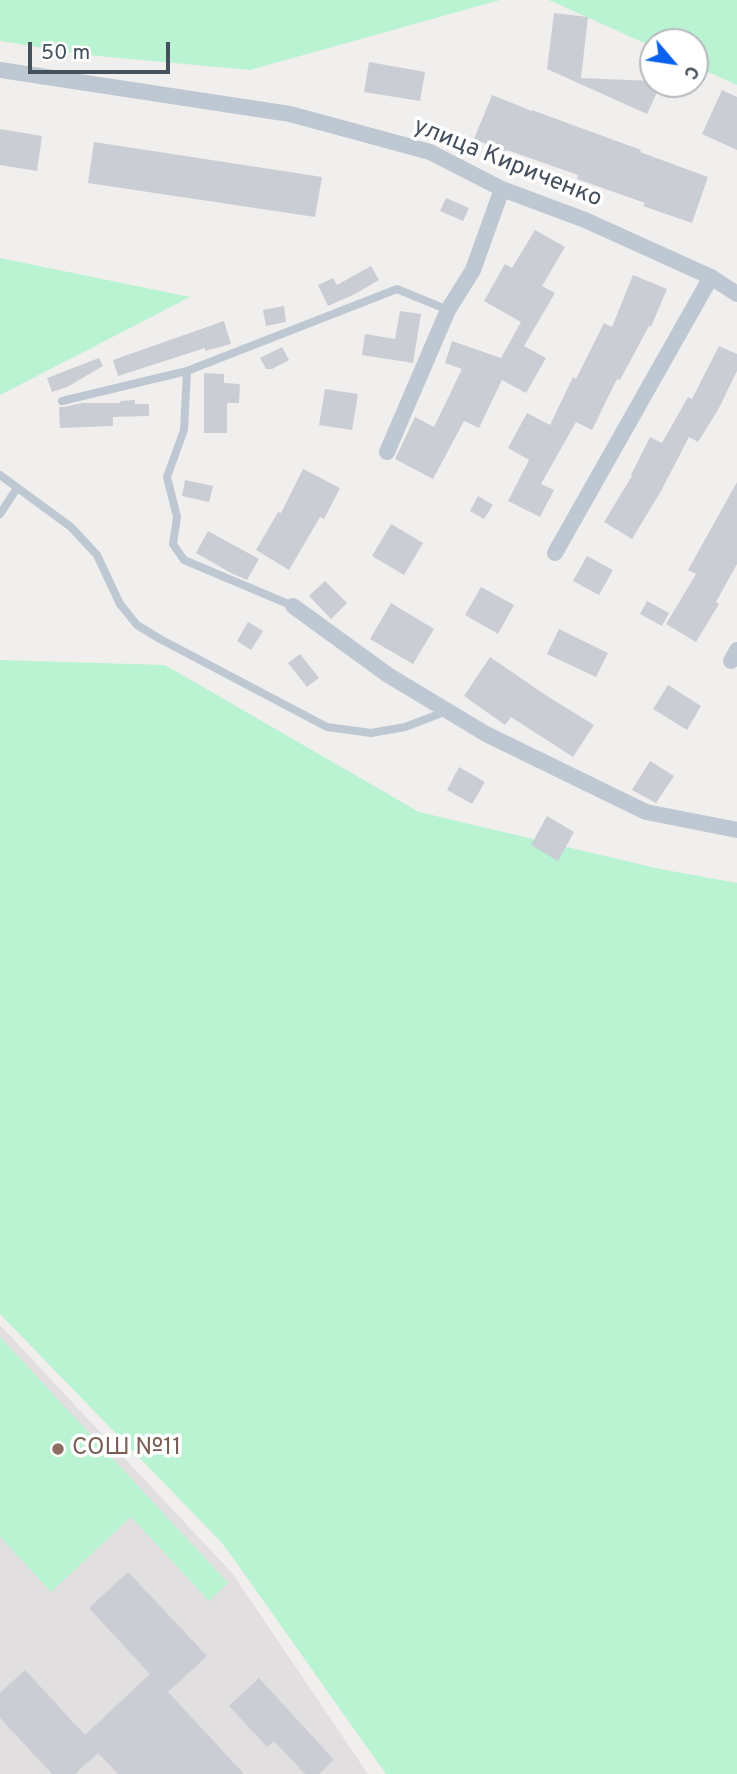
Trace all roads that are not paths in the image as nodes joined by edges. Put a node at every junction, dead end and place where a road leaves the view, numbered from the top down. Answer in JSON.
{"nodes":[{"id":1,"x":0,"y":71,"type":"edge"},
{"id":2,"x":502,"y":189,"type":"junction"},
{"id":3,"x":711,"y":277,"type":"junction"},
{"id":4,"x":737,"y":294,"type":"edge"},
{"id":5,"x":448,"y":310,"type":"junction"},
{"id":6,"x":187,"y":371,"type":"junction"},
{"id":7,"x":62,"y":401,"type":"dead end"},
{"id":8,"x":387,"y":452,"type":"dead end"},
{"id":9,"x":0,"y":475,"type":"edge"},
{"id":10,"x":17,"y":488,"type":"junction"},
{"id":11,"x":0,"y":514,"type":"edge"},
{"id":12,"x":555,"y":553,"type":"dead end"},
{"id":13,"x":293,"y":607,"type":"joint"},
{"id":14,"x":447,"y":710,"type":"junction"},
{"id":15,"x":737,"y":830,"type":"edge"}],
"edges":[{"from":1,"to":2,"type":"street","name":"улица Кириченко"},
{"from":2,"to":3,"type":"street","name":"улица Кириченко"},
{"from":2,"to":5,"type":"street"},
{"from":3,"to":4,"type":"street","name":"улица Кириченко"},
{"from":3,"to":12,"type":"street"},
{"from":5,"to":6,"type":"lane"},
{"from":5,"to":8,"type":"street"},
{"from":6,"to":7,"type":"lane"},
{"from":6,"to":13,"type":"lane"},
{"from":9,"to":10,"type":"lane"},
{"from":10,"to":11,"type":"lane"},
{"from":10,"to":14,"type":"lane"},
{"from":13,"to":14,"type":"street"},
{"from":14,"to":15,"type":"street"}]}
